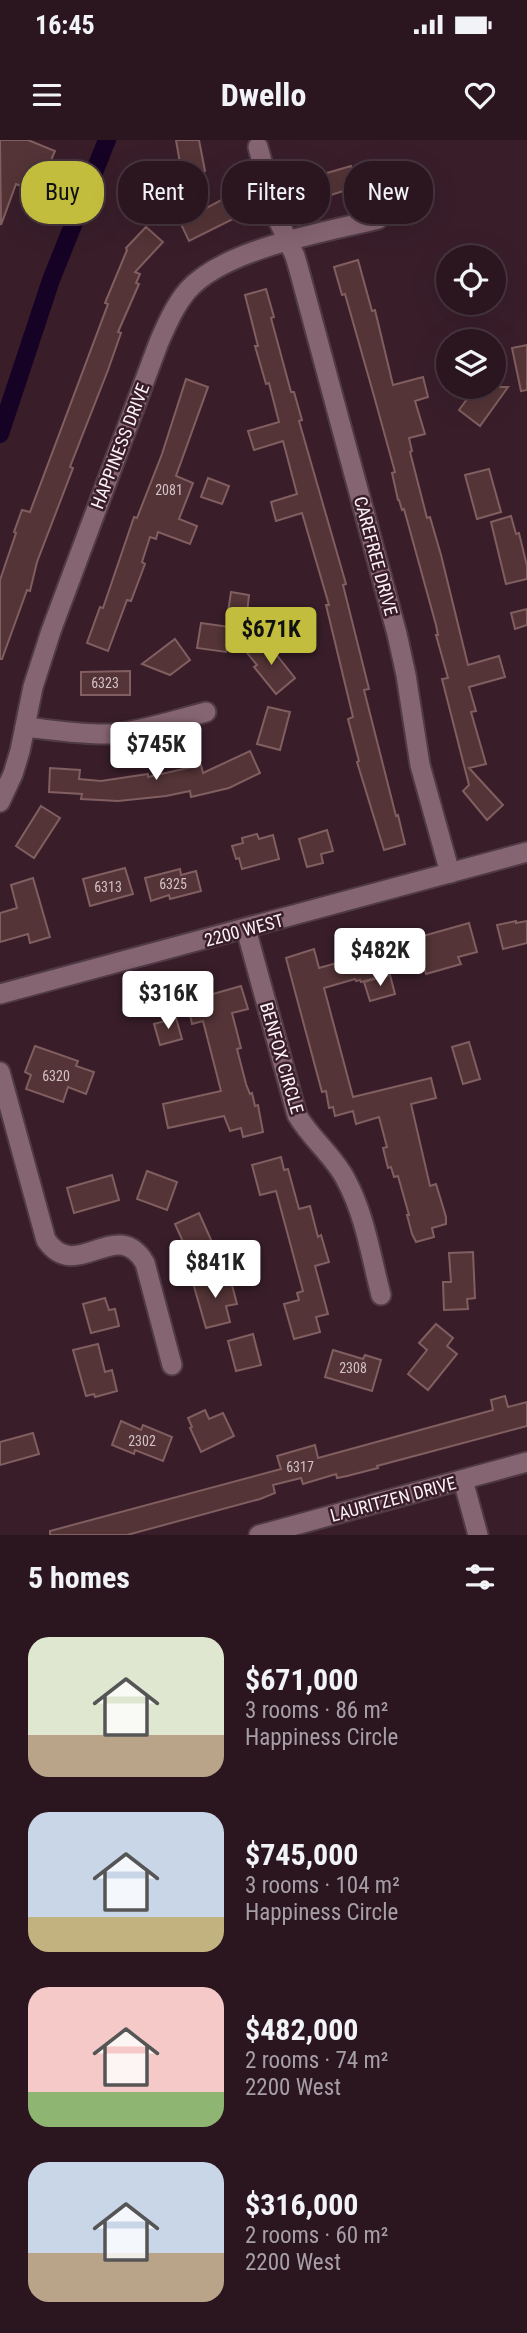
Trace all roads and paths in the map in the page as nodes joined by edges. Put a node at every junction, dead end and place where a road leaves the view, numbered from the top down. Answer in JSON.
{"nodes":[{"id":1,"x":258,"y":147,"type":"dead end"},
{"id":2,"x":358,"y":224,"type":"edge"},
{"id":3,"x":288,"y":242,"type":"junction"},
{"id":4,"x":206,"y":712,"type":"dead end"},
{"id":5,"x":25,"y":727,"type":"junction"},
{"id":6,"x":0,"y":802,"type":"edge"},
{"id":7,"x":527,"y":852,"type":"edge"},
{"id":8,"x":450,"y":873,"type":"junction"},
{"id":9,"x":246,"y":929,"type":"junction"},
{"id":10,"x":0,"y":994,"type":"edge"},
{"id":11,"x":0,"y":1072,"type":"edge"},
{"id":12,"x":381,"y":1295,"type":"dead end"},
{"id":13,"x":172,"y":1365,"type":"dead end"},
{"id":14,"x":527,"y":1462,"type":"edge"},
{"id":15,"x":463,"y":1480,"type":"junction"},
{"id":16,"x":281,"y":1532,"type":"edge"},
{"id":17,"x":259,"y":1535,"type":"edge"},
{"id":18,"x":478,"y":1535,"type":"edge"}],
"edges":[{"from":1,"to":3,"type":"street","name":"CAREFREE DRIVE"},
{"from":2,"to":3,"type":"street","name":"HAPPINESS DRIVE"},
{"from":3,"to":5,"type":"street","name":"HAPPINESS DRIVE"},
{"from":3,"to":8,"type":"street","name":"CAREFREE DRIVE"},
{"from":4,"to":5,"type":"street"},
{"from":5,"to":6,"type":"street","name":"HAPPINESS DRIVE"},
{"from":7,"to":8,"type":"street","name":"2200 WEST"},
{"from":8,"to":9,"type":"street","name":"2200 WEST"},
{"from":9,"to":10,"type":"street","name":"2200 WEST"},
{"from":9,"to":12,"type":"street","name":"BENFOX CIRCLE"},
{"from":11,"to":13,"type":"street"},
{"from":14,"to":15,"type":"street","name":"LAURITZEN DRIVE"},
{"from":15,"to":16,"type":"street","name":"LAURITZEN DRIVE"},
{"from":15,"to":18,"type":"street"},
{"from":16,"to":17,"type":"street","name":"LAURITZEN DRIVE"}]}
